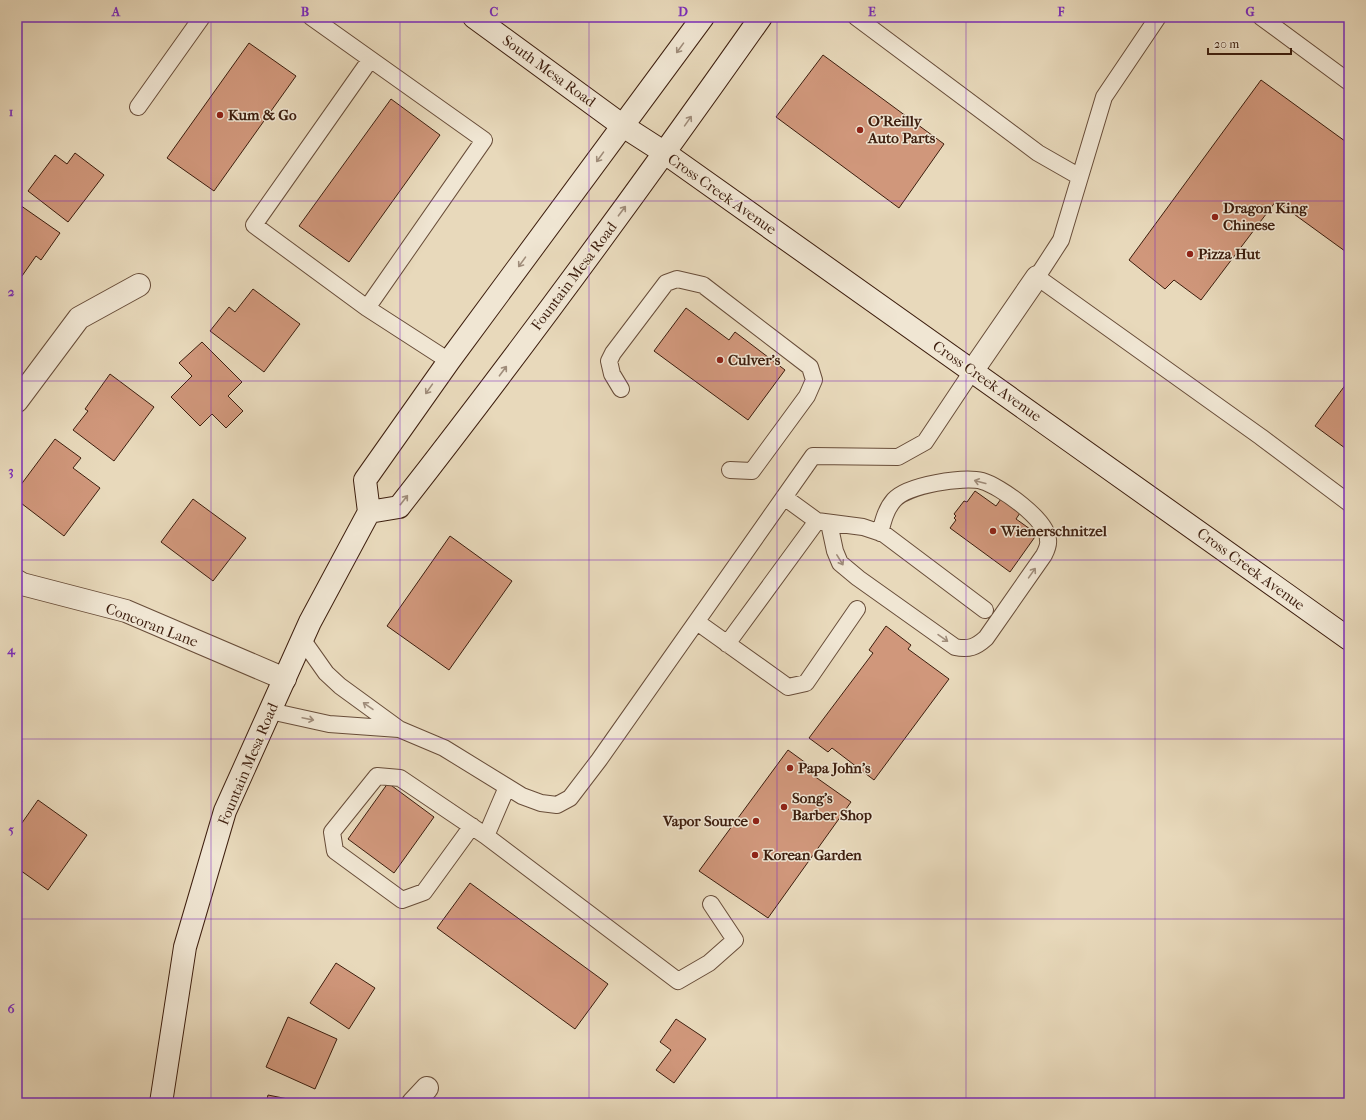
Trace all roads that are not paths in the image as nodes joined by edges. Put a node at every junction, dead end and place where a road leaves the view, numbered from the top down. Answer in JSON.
{"nodes":[{"id":1,"x":202,"y":17,"type":"edge"},
{"id":2,"x":311,"y":17,"type":"edge"},
{"id":3,"x":474,"y":17,"type":"edge"},
{"id":4,"x":703,"y":17,"type":"edge"},
{"id":5,"x":761,"y":17,"type":"edge"},
{"id":6,"x":856,"y":17,"type":"edge"},
{"id":7,"x":1158,"y":17,"type":"edge"},
{"id":8,"x":1261,"y":17,"type":"edge"},
{"id":9,"x":370,"y":60,"type":"junction"},
{"id":10,"x":1349,"y":82,"type":"edge"},
{"id":11,"x":138,"y":107,"type":"dead end"},
{"id":12,"x":623,"y":126,"type":"junction"},
{"id":13,"x":665,"y":153,"type":"junction"},
{"id":14,"x":1080,"y":177,"type":"junction"},
{"id":15,"x":1037,"y":277,"type":"junction"},
{"id":16,"x":139,"y":285,"type":"dead end"},
{"id":17,"x":368,"y":308,"type":"junction"},
{"id":18,"x":449,"y":361,"type":"junction"},
{"id":19,"x":973,"y":370,"type":"junction"},
{"id":20,"x":621,"y":389,"type":"dead end"},
{"id":21,"x":17,"y":401,"type":"edge"},
{"id":22,"x":730,"y":470,"type":"dead end"},
{"id":23,"x":784,"y":497,"type":"junction"},
{"id":24,"x":1349,"y":504,"type":"edge"},
{"id":25,"x":369,"y":512,"type":"junction"},
{"id":26,"x":823,"y":522,"type":"junction"},
{"id":27,"x":880,"y":533,"type":"junction"},
{"id":28,"x":17,"y":580,"type":"edge"},
{"id":29,"x":857,"y":609,"type":"dead end"},
{"id":30,"x":985,"y":610,"type":"dead end"},
{"id":31,"x":697,"y":622,"type":"junction"},
{"id":32,"x":302,"y":639,"type":"junction"},
{"id":33,"x":1349,"y":639,"type":"edge"},
{"id":34,"x":727,"y":644,"type":"junction"},
{"id":35,"x":285,"y":679,"type":"junction"},
{"id":36,"x":270,"y":711,"type":"junction"},
{"id":37,"x":399,"y":729,"type":"junction"},
{"id":38,"x":507,"y":787,"type":"junction"},
{"id":39,"x":472,"y":826,"type":"junction"},
{"id":40,"x":486,"y":836,"type":"junction"},
{"id":41,"x":711,"y":904,"type":"dead end"},
{"id":42,"x":161,"y":1103,"type":"edge"}],
"edges":[{"from":1,"to":11,"type":"lane"},
{"from":2,"to":9,"type":"lane"},
{"from":3,"to":12,"type":"main road","name":"South Mesa Road"},
{"from":4,"to":12,"type":"main road","one_way":true},
{"from":13,"to":5,"type":"main road","name":"Fountain Mesa Road","one_way":true},
{"from":6,"to":14,"type":"lane"},
{"from":7,"to":14,"type":"lane"},
{"from":8,"to":10,"type":"lane"},
{"from":9,"to":17,"type":"lane"},
{"from":9,"to":17,"type":"lane"},
{"from":12,"to":13,"type":"main road","name":"Cross Creek Avenue"},
{"from":12,"to":18,"type":"main road","one_way":true},
{"from":13,"to":19,"type":"main road","name":"Cross Creek Avenue"},
{"from":25,"to":13,"type":"main road","name":"Fountain Mesa Road","one_way":true},
{"from":14,"to":15,"type":"lane"},
{"from":15,"to":19,"type":"main road"},
{"from":15,"to":24,"type":"lane"},
{"from":16,"to":21,"type":"main road"},
{"from":17,"to":18,"type":"lane"},
{"from":18,"to":25,"type":"main road","one_way":true},
{"from":19,"to":23,"type":"lane"},
{"from":19,"to":33,"type":"main road","name":"Cross Creek Avenue"},
{"from":20,"to":22,"type":"lane"},
{"from":23,"to":26,"type":"lane"},
{"from":23,"to":31,"type":"lane"},
{"from":25,"to":32,"type":"main road","name":"Fountain Mesa Road"},
{"from":26,"to":27,"type":"lane"},
{"from":26,"to":27,"type":"lane","one_way":true},
{"from":26,"to":34,"type":"lane"},
{"from":27,"to":30,"type":"lane"},
{"from":28,"to":35,"type":"main road","name":"Concoran Lane"},
{"from":29,"to":34,"type":"lane"},
{"from":31,"to":34,"type":"lane"},
{"from":31,"to":38,"type":"lane"},
{"from":32,"to":35,"type":"main road","name":"Fountain Mesa Road"},
{"from":37,"to":32,"type":"lane","one_way":true},
{"from":35,"to":36,"type":"main road","name":"Fountain Mesa Road"},
{"from":36,"to":37,"type":"lane","one_way":true},
{"from":36,"to":42,"type":"main road","name":"Fountain Mesa Road"},
{"from":37,"to":38,"type":"lane"},
{"from":38,"to":40,"type":"lane"},
{"from":39,"to":39,"type":"lane"},
{"from":39,"to":40,"type":"lane"},
{"from":40,"to":41,"type":"lane"}]}
